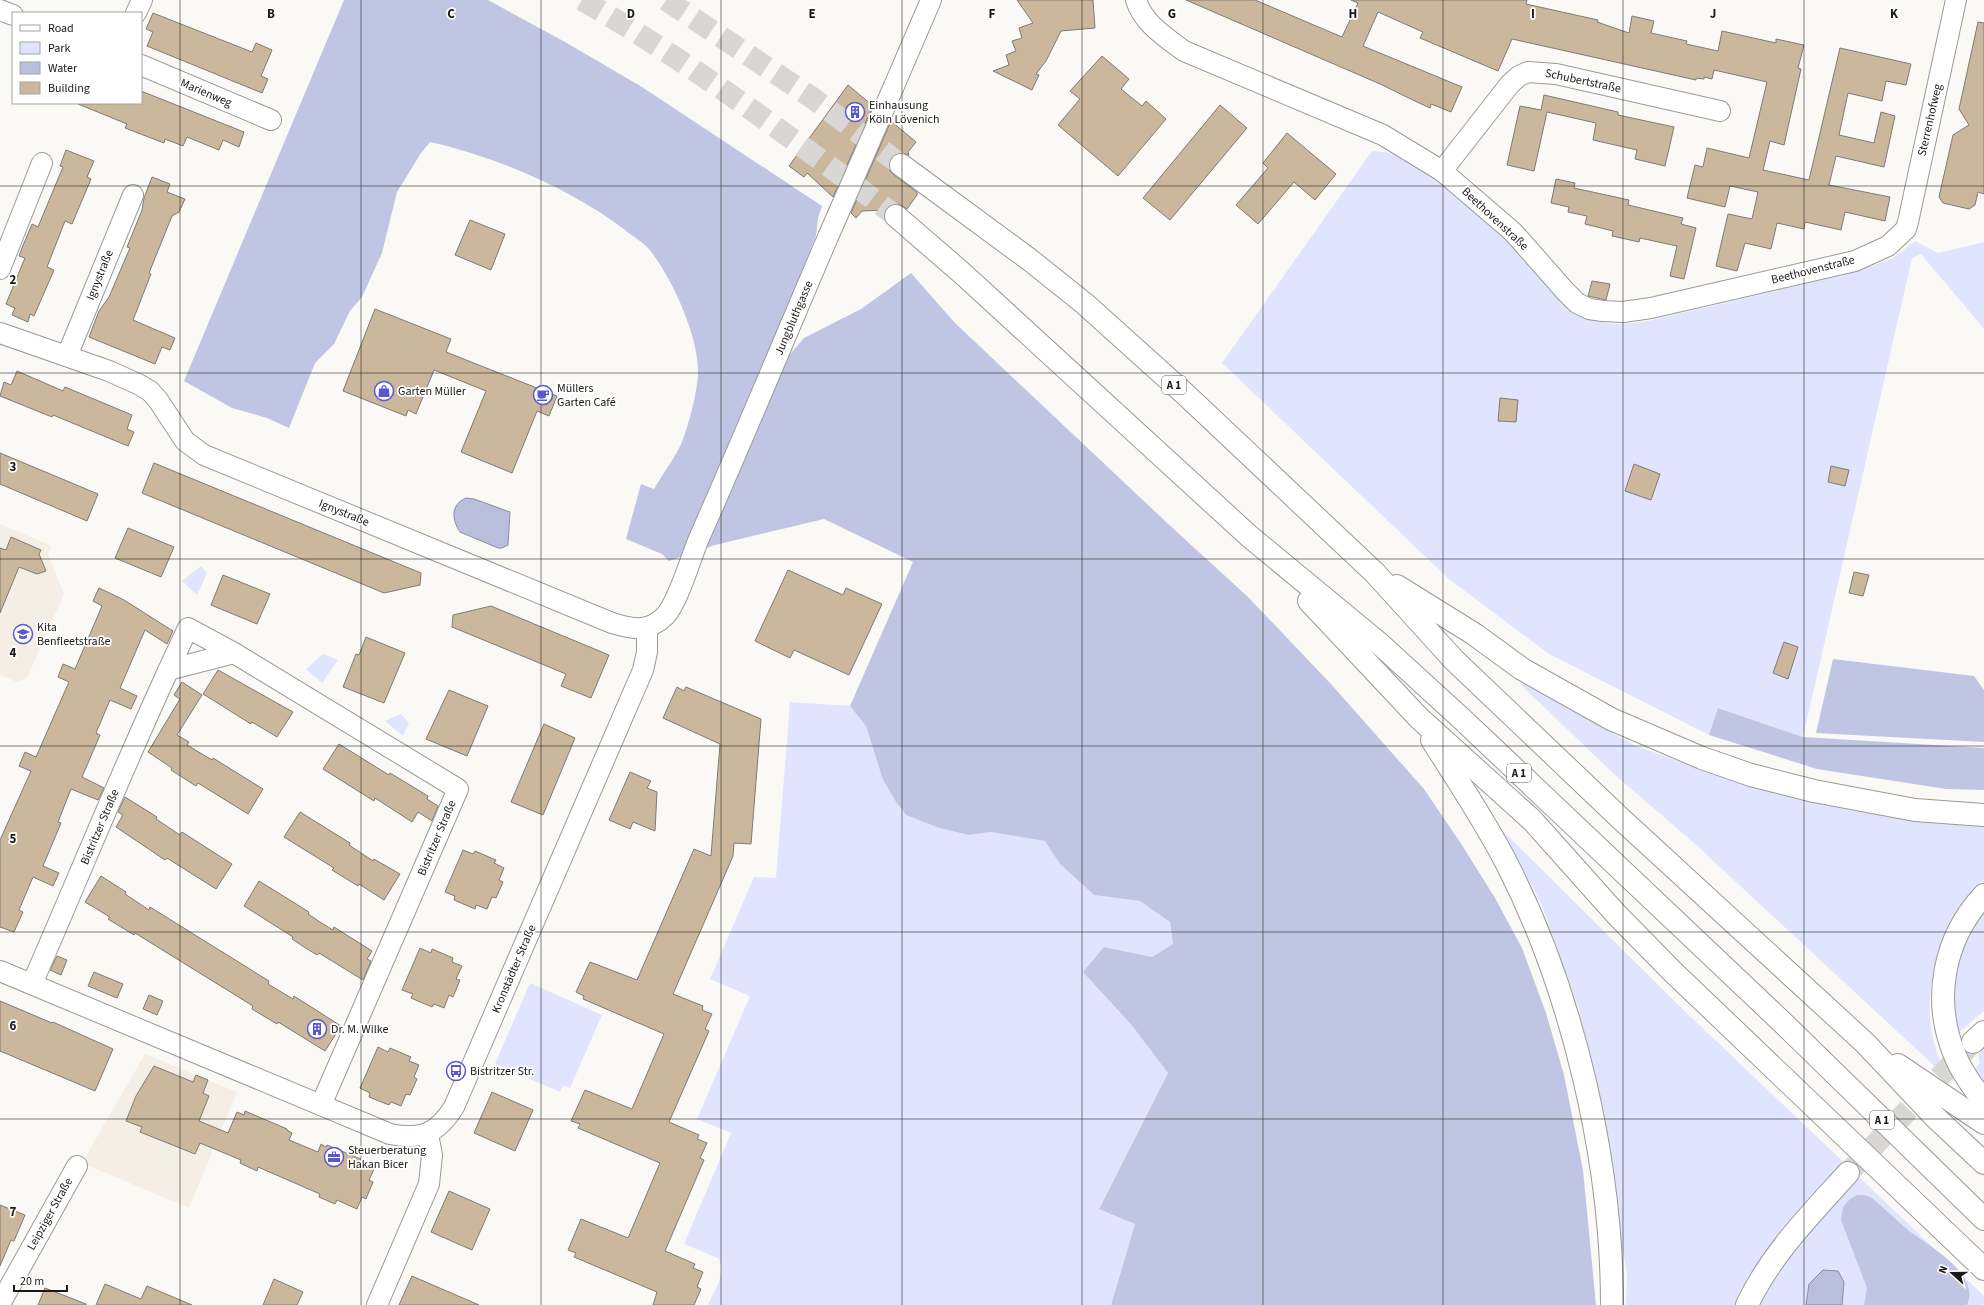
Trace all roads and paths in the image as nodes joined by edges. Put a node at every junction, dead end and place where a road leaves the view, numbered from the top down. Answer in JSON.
{"nodes":[{"id":1,"x":142,"y":0,"type":"edge"},
{"id":2,"x":930,"y":0,"type":"edge"},
{"id":3,"x":1136,"y":0,"type":"edge"},
{"id":4,"x":1956,"y":0,"type":"edge"},
{"id":5,"x":0,"y":10,"type":"edge"},
{"id":6,"x":136,"y":12,"type":"edge"},
{"id":7,"x":12,"y":15,"type":"edge"},
{"id":8,"x":142,"y":65,"type":"edge"},
{"id":9,"x":1720,"y":111,"type":"dead end"},
{"id":10,"x":271,"y":120,"type":"dead end"},
{"id":11,"x":42,"y":163,"type":"dead end"},
{"id":12,"x":901,"y":165,"type":"tunnel mouth"},
{"id":13,"x":1442,"y":171,"type":"junction"},
{"id":14,"x":133,"y":195,"type":"dead end"},
{"id":15,"x":896,"y":216,"type":"tunnel mouth"},
{"id":16,"x":1898,"y":237,"type":"joint"},
{"id":17,"x":0,"y":268,"type":"edge"},
{"id":18,"x":0,"y":334,"type":"edge"},
{"id":19,"x":67,"y":356,"type":"junction"},
{"id":20,"x":1249,"y":536,"type":"junction"},
{"id":21,"x":1375,"y":573,"type":"junction"},
{"id":22,"x":647,"y":627,"type":"junction"},
{"id":23,"x":234,"y":653,"type":"junction"},
{"id":24,"x":168,"y":670,"type":"junction"},
{"id":25,"x":1419,"y":718,"type":"junction"},
{"id":26,"x":1984,"y":815,"type":"edge"},
{"id":27,"x":1984,"y":894,"type":"edge"},
{"id":28,"x":0,"y":971,"type":"edge"},
{"id":29,"x":32,"y":984,"type":"junction"},
{"id":30,"x":1865,"y":1043,"type":"junction"},
{"id":31,"x":1984,"y":1102,"type":"edge"},
{"id":32,"x":321,"y":1105,"type":"junction"},
{"id":33,"x":1984,"y":1123,"type":"edge"},
{"id":34,"x":428,"y":1134,"type":"junction"},
{"id":35,"x":1984,"y":1163,"type":"edge"},
{"id":36,"x":77,"y":1166,"type":"dead end"},
{"id":37,"x":1848,"y":1173,"type":"tunnel mouth"},
{"id":38,"x":1984,"y":1219,"type":"edge"},
{"id":39,"x":1984,"y":1269,"type":"edge"},
{"id":40,"x":0,"y":1304,"type":"edge"},
{"id":41,"x":377,"y":1305,"type":"edge"},
{"id":42,"x":1612,"y":1305,"type":"edge"},
{"id":43,"x":1747,"y":1305,"type":"edge"}],
"edges":[{"from":1,"to":6,"type":"street"},
{"from":2,"to":22,"type":"street","name":"Jungbluthgasse","bridge":true},
{"from":3,"to":13,"type":"street","name":"Beethovenstraße"},
{"from":4,"to":16,"type":"street","name":"Sterrenhofweg"},
{"from":5,"to":7,"type":"street"},
{"from":8,"to":10,"type":"street","name":"Marienweg"},
{"from":9,"to":13,"type":"street","name":"Schubertstraße"},
{"from":11,"to":17,"type":"street"},
{"from":12,"to":21,"type":"highway","number":"A 1"},
{"from":13,"to":16,"type":"street","name":"Beethovenstraße"},
{"from":14,"to":19,"type":"street","name":"Ignystraße"},
{"from":15,"to":20,"type":"highway","number":"A 1"},
{"from":18,"to":19,"type":"street","name":"Ignystraße"},
{"from":19,"to":22,"type":"street","name":"Ignystraße"},
{"from":20,"to":25,"type":"highway"},
{"from":20,"to":38,"type":"highway","number":"A 1"},
{"from":21,"to":26,"type":"highway"},
{"from":21,"to":30,"type":"highway","number":"A 1"},
{"from":22,"to":34,"type":"street","name":"Kronstädter Straße"},
{"from":23,"to":24,"type":"street"},
{"from":23,"to":24,"type":"street","name":"Bistritzer Straße"},
{"from":23,"to":32,"type":"street","name":"Bistritzer Straße"},
{"from":24,"to":29,"type":"street","name":"Bistritzer Straße"},
{"from":25,"to":39,"type":"highway"},
{"from":25,"to":42,"type":"highway"},
{"from":27,"to":31,"type":"highway"},
{"from":28,"to":29,"type":"street"},
{"from":29,"to":32,"type":"street"},
{"from":30,"to":33,"type":"highway"},
{"from":30,"to":35,"type":"highway","number":"A 1"},
{"from":32,"to":34,"type":"street"},
{"from":34,"to":41,"type":"street"},
{"from":36,"to":40,"type":"street","name":"Leipziger Straße"},
{"from":37,"to":43,"type":"highway"}]}
